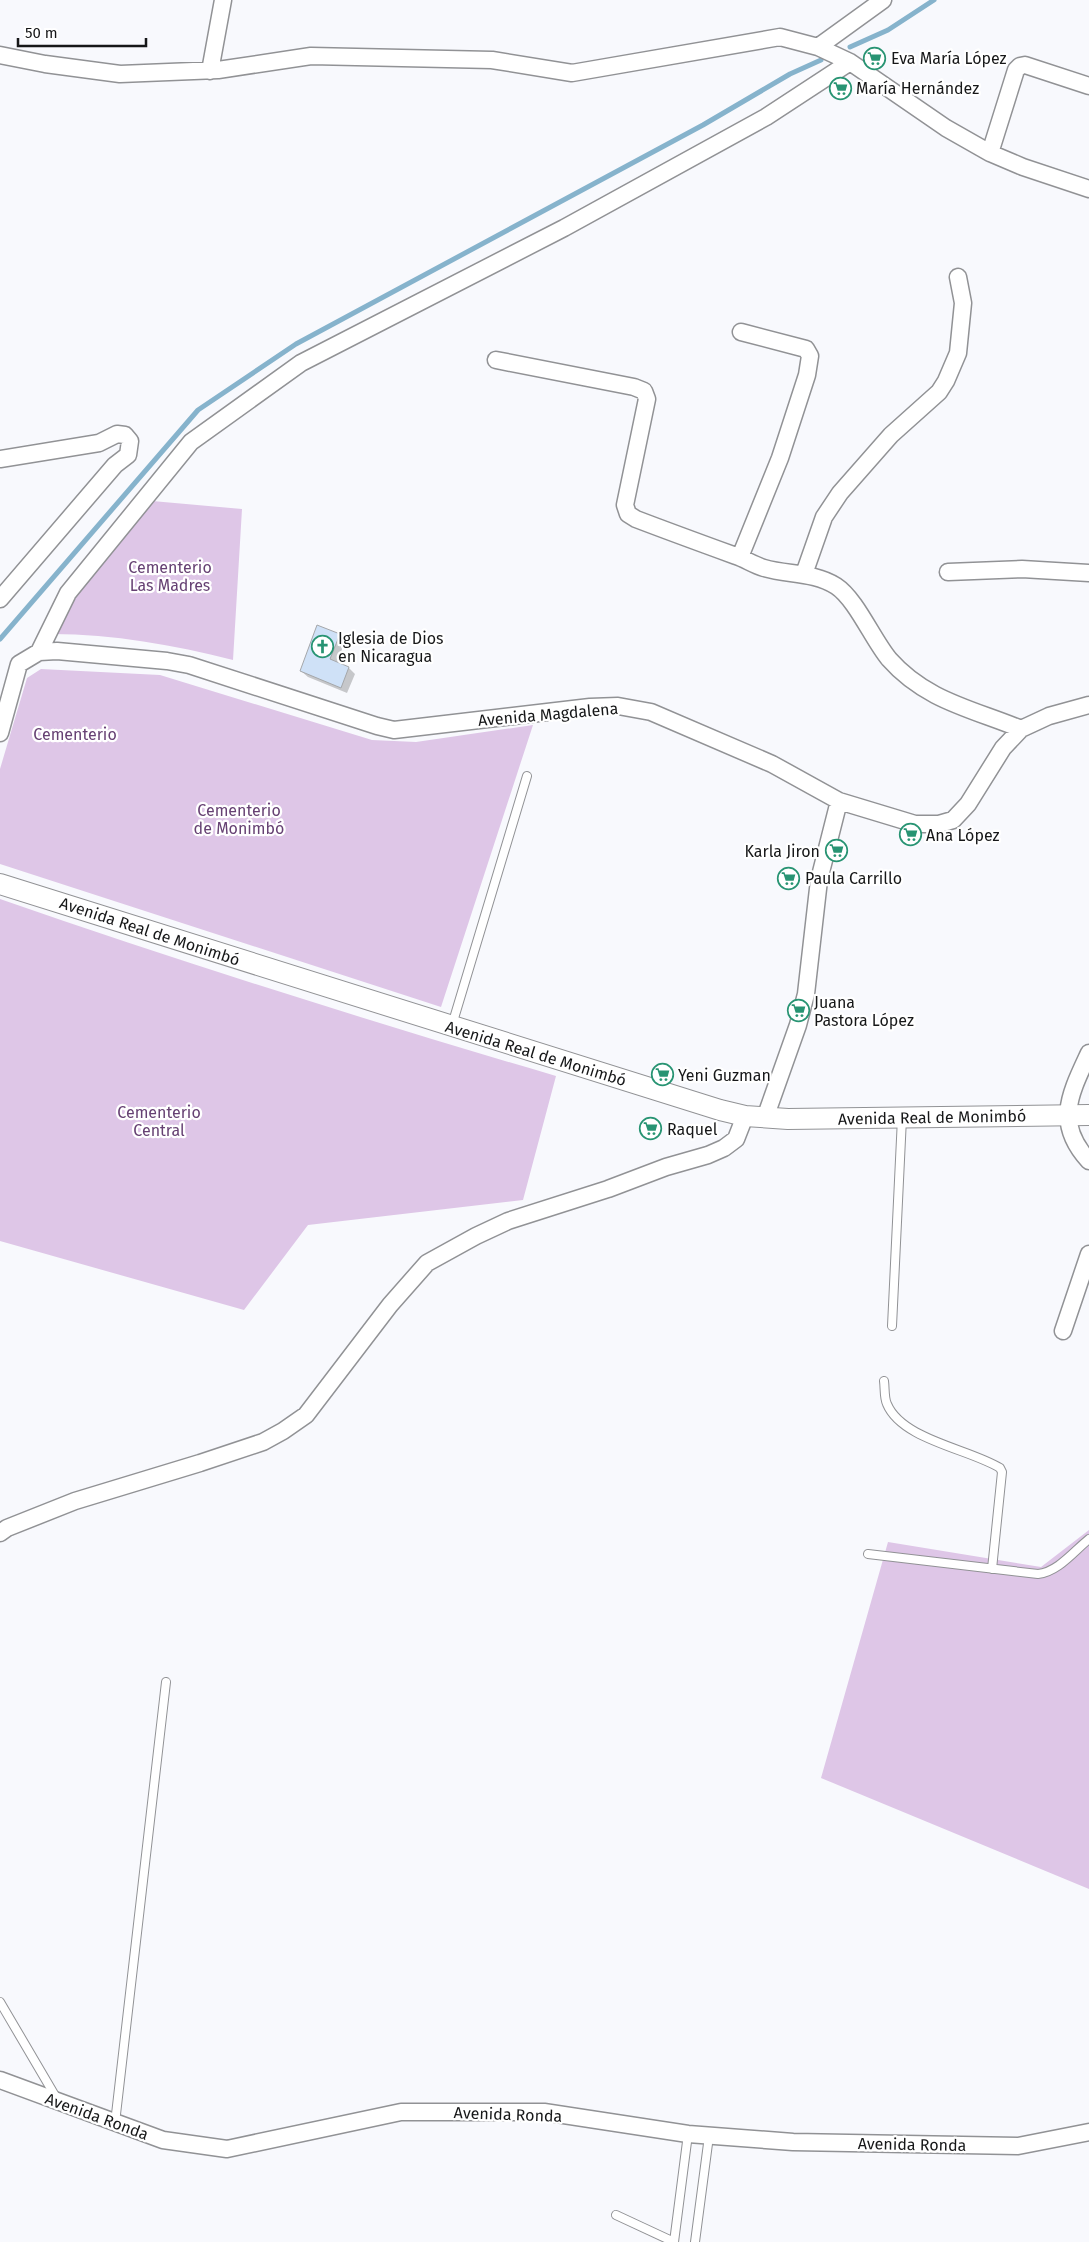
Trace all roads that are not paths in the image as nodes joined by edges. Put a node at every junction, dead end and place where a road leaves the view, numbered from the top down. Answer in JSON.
{"nodes":[{"id":1,"x":223,"y":0,"type":"edge"},
{"id":2,"x":884,"y":0,"type":"edge"},
{"id":3,"x":818,"y":47,"type":"junction"},
{"id":4,"x":0,"y":55,"type":"edge"},
{"id":5,"x":850,"y":62,"type":"junction"},
{"id":6,"x":210,"y":71,"type":"junction"},
{"id":7,"x":1089,"y":86,"type":"edge"},
{"id":8,"x":990,"y":153,"type":"junction"},
{"id":9,"x":1089,"y":189,"type":"edge"},
{"id":10,"x":958,"y":277,"type":"dead end"},
{"id":11,"x":741,"y":332,"type":"dead end"},
{"id":12,"x":496,"y":360,"type":"dead end"},
{"id":13,"x":0,"y":459,"type":"edge"},
{"id":14,"x":740,"y":557,"type":"junction"},
{"id":15,"x":948,"y":572,"type":"dead end"},
{"id":16,"x":1089,"y":573,"type":"edge"},
{"id":17,"x":804,"y":574,"type":"junction"},
{"id":18,"x":0,"y":599,"type":"edge"},
{"id":19,"x":39,"y":652,"type":"junction"},
{"id":20,"x":1089,"y":705,"type":"edge"},
{"id":21,"x":1021,"y":729,"type":"junction"},
{"id":22,"x":0,"y":733,"type":"edge"},
{"id":23,"x":527,"y":776,"type":"dead end"},
{"id":24,"x":839,"y":801,"type":"junction"},
{"id":25,"x":0,"y":884,"type":"edge"},
{"id":26,"x":451,"y":1027,"type":"junction"},
{"id":27,"x":1089,"y":1053,"type":"edge"},
{"id":28,"x":1089,"y":1114,"type":"edge"},
{"id":29,"x":1067,"y":1115,"type":"junction"},
{"id":30,"x":745,"y":1116,"type":"junction"},
{"id":31,"x":765,"y":1118,"type":"junction"},
{"id":32,"x":902,"y":1118,"type":"junction"},
{"id":33,"x":1089,"y":1161,"type":"edge"},
{"id":34,"x":1089,"y":1254,"type":"edge"},
{"id":35,"x":892,"y":1326,"type":"dead end"},
{"id":36,"x":1063,"y":1331,"type":"dead end"},
{"id":37,"x":884,"y":1381,"type":"dead end"},
{"id":38,"x":0,"y":1533,"type":"edge"},
{"id":39,"x":1089,"y":1539,"type":"edge"},
{"id":40,"x":868,"y":1554,"type":"dead end"},
{"id":41,"x":992,"y":1569,"type":"junction"},
{"id":42,"x":166,"y":1682,"type":"dead end"},
{"id":43,"x":0,"y":2002,"type":"edge"},
{"id":44,"x":0,"y":2080,"type":"edge"},
{"id":45,"x":59,"y":2102,"type":"junction"},
{"id":46,"x":115,"y":2122,"type":"junction"},
{"id":47,"x":1089,"y":2132,"type":"edge"},
{"id":48,"x":688,"y":2134,"type":"junction"},
{"id":49,"x":709,"y":2136,"type":"junction"},
{"id":50,"x":616,"y":2215,"type":"dead end"},
{"id":51,"x":674,"y":2242,"type":"edge"},
{"id":52,"x":695,"y":2242,"type":"edge"}],
"edges":[{"from":1,"to":6,"type":"street"},
{"from":2,"to":3,"type":"street"},
{"from":3,"to":5,"type":"street"},
{"from":3,"to":6,"type":"street"},
{"from":4,"to":6,"type":"street"},
{"from":5,"to":8,"type":"street"},
{"from":5,"to":19,"type":"street"},
{"from":7,"to":8,"type":"street"},
{"from":8,"to":9,"type":"street"},
{"from":10,"to":17,"type":"street"},
{"from":11,"to":14,"type":"street"},
{"from":12,"to":14,"type":"street"},
{"from":13,"to":18,"type":"street"},
{"from":14,"to":17,"type":"street"},
{"from":15,"to":16,"type":"street"},
{"from":17,"to":21,"type":"street"},
{"from":19,"to":22,"type":"street"},
{"from":19,"to":24,"type":"street","name":"Avenida Magdalena"},
{"from":20,"to":21,"type":"street","name":"Avenida Magdalena"},
{"from":21,"to":24,"type":"street","name":"Avenida Magdalena"},
{"from":23,"to":26,"type":"lane"},
{"from":24,"to":31,"type":"street"},
{"from":25,"to":26,"type":"street","name":"Avenida Real de Monimbó"},
{"from":26,"to":30,"type":"street","name":"Avenida Real de Monimbó"},
{"from":27,"to":29,"type":"street"},
{"from":28,"to":29,"type":"street","name":"Avenida Real de Monimbó"},
{"from":29,"to":32,"type":"street","name":"Avenida Real de Monimbó"},
{"from":29,"to":33,"type":"street"},
{"from":30,"to":31,"type":"street","name":"Avenida Real de Monimbó"},
{"from":30,"to":38,"type":"street"},
{"from":31,"to":32,"type":"street","name":"Avenida Real de Monimbó"},
{"from":32,"to":35,"type":"lane"},
{"from":34,"to":36,"type":"street"},
{"from":37,"to":41,"type":"lane"},
{"from":39,"to":41,"type":"lane"},
{"from":40,"to":41,"type":"lane"},
{"from":42,"to":46,"type":"lane"},
{"from":43,"to":45,"type":"lane"},
{"from":44,"to":45,"type":"street","name":"Avenida Ronda"},
{"from":45,"to":46,"type":"street","name":"Avenida Ronda"},
{"from":46,"to":48,"type":"street","name":"Avenida Ronda"},
{"from":47,"to":49,"type":"street","name":"Avenida Ronda"},
{"from":48,"to":49,"type":"street","name":"Avenida Ronda"},
{"from":48,"to":51,"type":"lane"},
{"from":49,"to":52,"type":"lane"},
{"from":50,"to":51,"type":"lane"}]}
